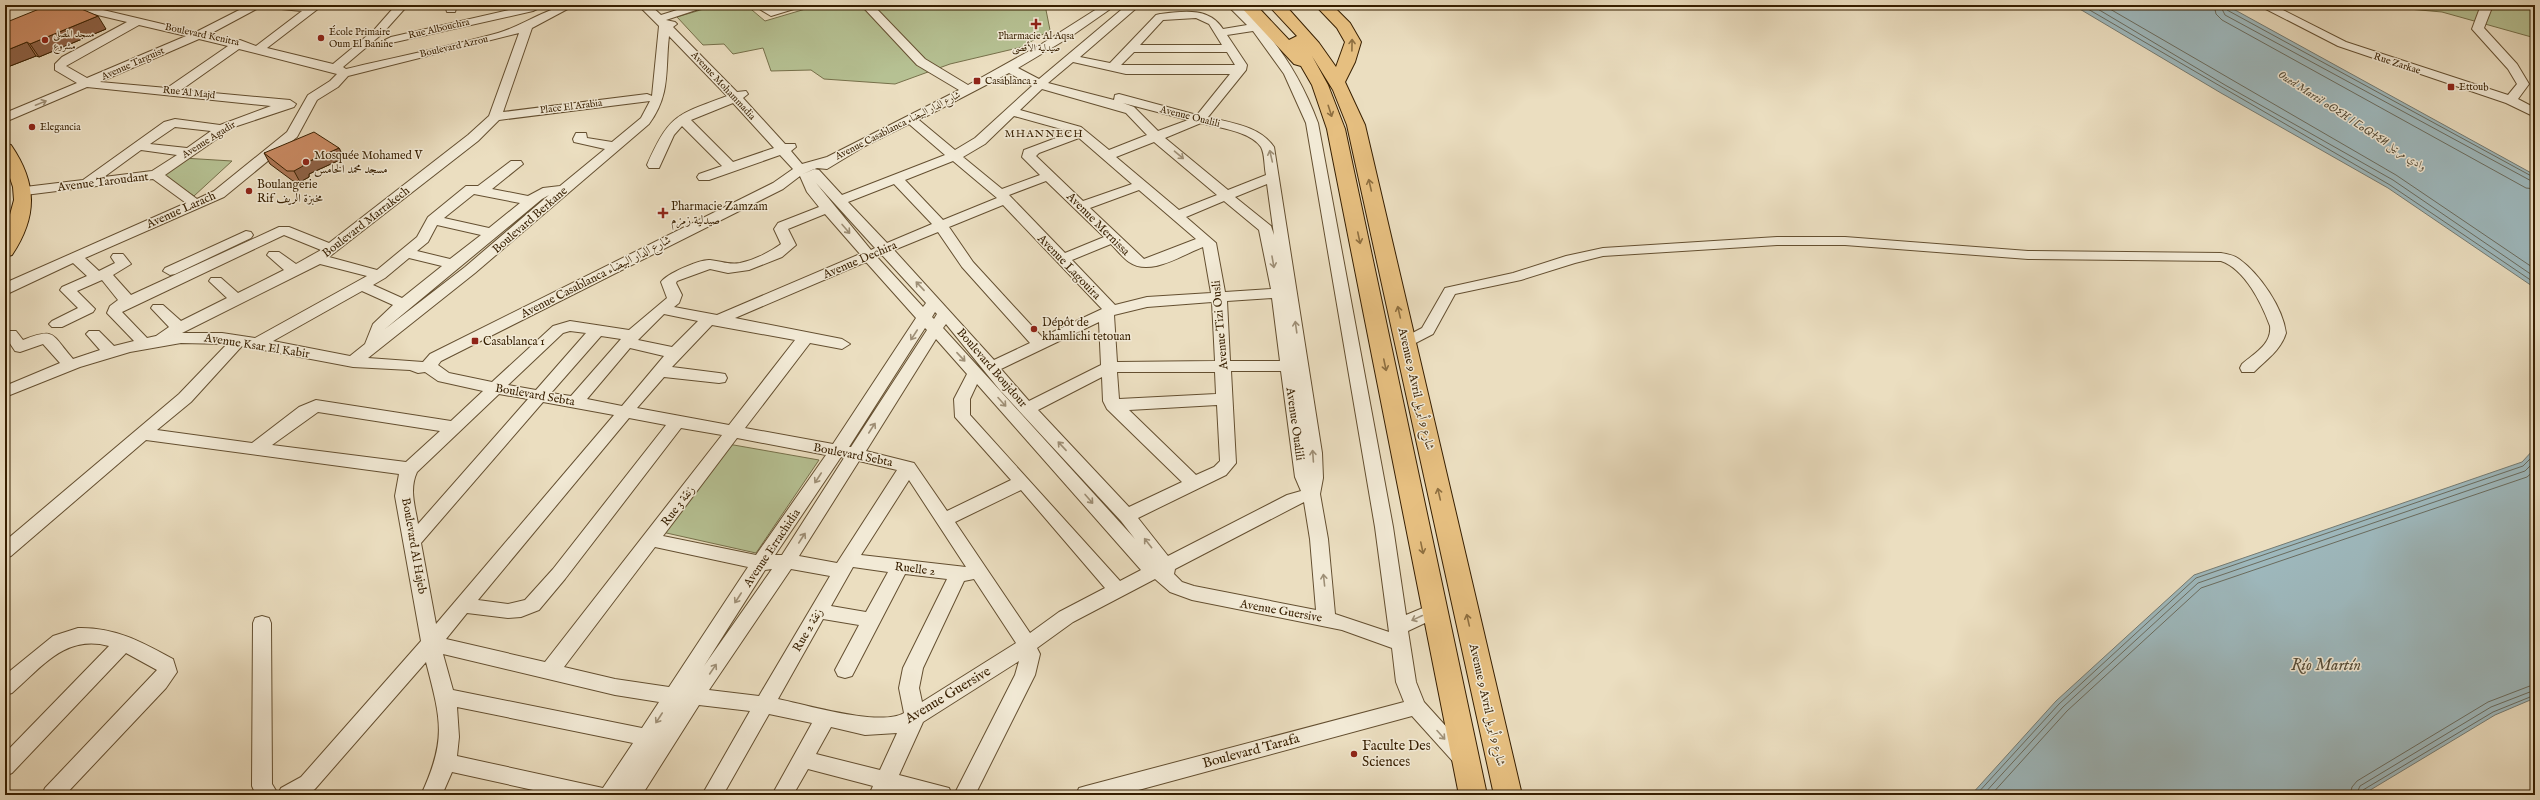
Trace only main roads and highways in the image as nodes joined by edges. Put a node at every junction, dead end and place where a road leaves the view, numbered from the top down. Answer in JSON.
{"nodes":[{"id":1,"x":1247,"y":5,"type":"edge"},
{"id":2,"x":1262,"y":5,"type":"edge"},
{"id":3,"x":1276,"y":5,"type":"edge"},
{"id":4,"x":1292,"y":5,"type":"edge"},
{"id":5,"x":1324,"y":5,"type":"edge"},
{"id":6,"x":1321,"y":68,"type":"junction"},
{"id":7,"x":1338,"y":80,"type":"junction"},
{"id":8,"x":5,"y":149,"type":"edge"},
{"id":9,"x":5,"y":251,"type":"edge"},
{"id":10,"x":1473,"y":795,"type":"edge"},
{"id":11,"x":1508,"y":795,"type":"edge"}],
"edges":[{"from":1,"to":6,"type":"highway"},
{"from":2,"to":6,"type":"highway","name":"Avenue 9 Avril شارع 9 أبريل"},
{"from":3,"to":6,"type":"highway","name":"Avenue 9 Avril شارع 9 أبريل"},
{"from":4,"to":6,"type":"highway"},
{"from":7,"to":5,"type":"highway","one_way":true},
{"from":6,"to":7,"type":"highway","name":"Avenue 9 Avril شارع 9 أبريل"},
{"from":6,"to":10,"type":"highway","name":"Avenue 9 Avril شارع 9 أبريل","one_way":true},
{"from":11,"to":7,"type":"highway","name":"Avenue 9 Avril شارع 9 أبريل","one_way":true},
{"from":8,"to":9,"type":"main road"}]}
